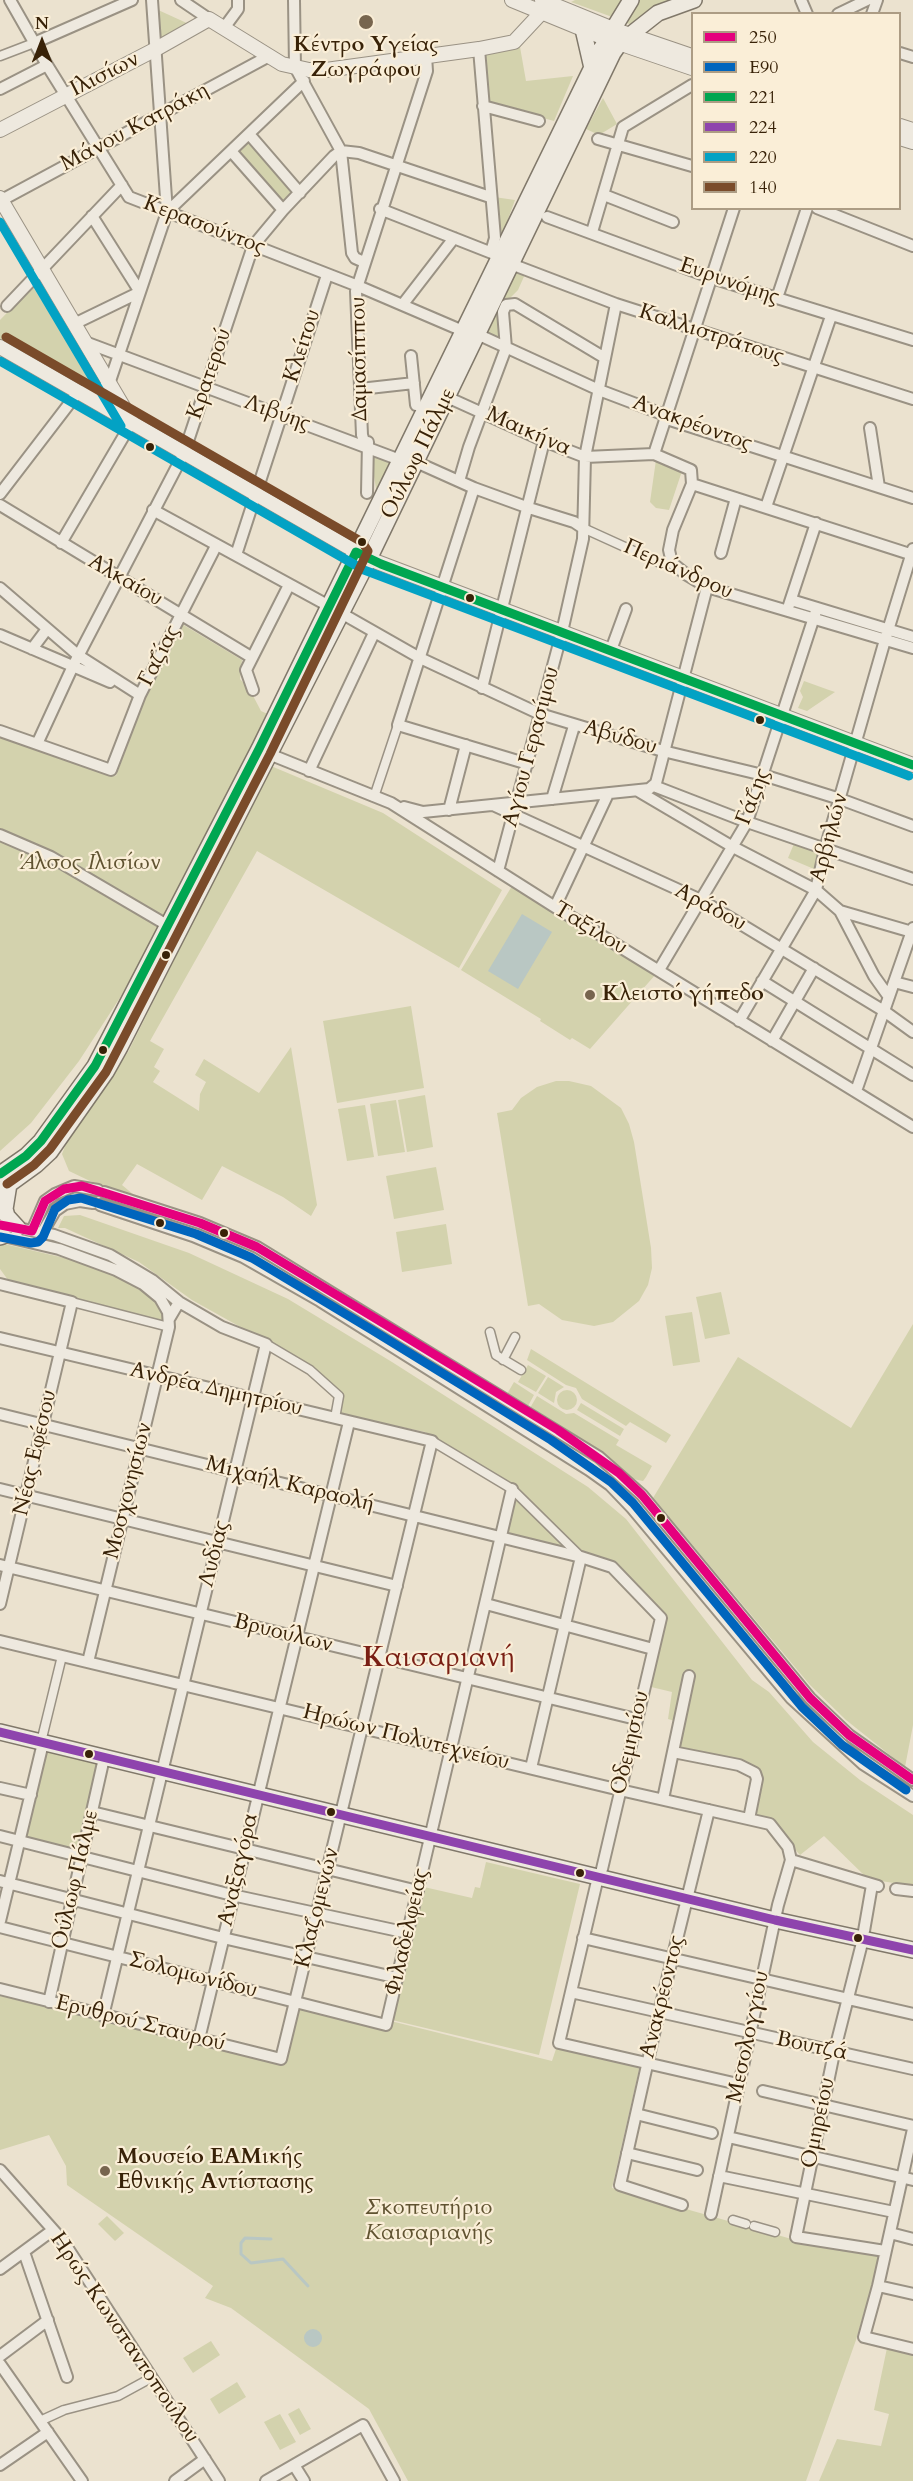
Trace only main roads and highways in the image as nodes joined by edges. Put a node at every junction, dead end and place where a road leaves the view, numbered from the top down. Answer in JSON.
{"nodes":[{"id":1,"x":631,"y":0,"type":"edge"},
{"id":2,"x":694,"y":0,"type":"edge"},
{"id":3,"x":583,"y":29,"type":"road end"},
{"id":4,"x":617,"y":36,"type":"junction"},
{"id":5,"x":592,"y":68,"type":"junction"},
{"id":6,"x":501,"y":257,"type":"junction"},
{"id":7,"x":470,"y":333,"type":"junction"},
{"id":8,"x":408,"y":461,"type":"junction"},
{"id":9,"x":264,"y":752,"type":"junction"},
{"id":10,"x":3,"y":1183,"type":"edge"},
{"id":11,"x":31,"y":1231,"type":"road end"},
{"id":12,"x":0,"y":1724,"type":"edge"},
{"id":13,"x":0,"y":1732,"type":"edge"},
{"id":14,"x":43,"y":1739,"type":"junction"},
{"id":15,"x":163,"y":1768,"type":"junction"},
{"id":16,"x":863,"y":1935,"type":"junction"},
{"id":17,"x":913,"y":1941,"type":"edge"},
{"id":18,"x":913,"y":1950,"type":"edge"}],
"edges":[{"from":1,"to":4,"type":"main road"},
{"from":2,"to":4,"type":"main road"},
{"from":3,"to":5,"type":"main road"},
{"from":4,"to":5,"type":"main road","name":"Ούλωφ Πάλμε"},
{"from":4,"to":6,"type":"main road","name":"Ούλωφ Πάλμε"},
{"from":5,"to":6,"type":"main road","name":"Ούλωφ Πάλμε"},
{"from":6,"to":7,"type":"main road","name":"Ούλωφ Πάλμε"},
{"from":7,"to":8,"type":"main road","name":"Ούλωφ Πάλμε"},
{"from":7,"to":8,"type":"main road","name":"Ούλωφ Πάλμε"},
{"from":8,"to":9,"type":"main road","name":"Ούλωφ Πάλμε"},
{"from":9,"to":10,"type":"main road","name":"Ούλωφ Πάλμε"},
{"from":9,"to":10,"type":"main road","name":"Ούλωφ Πάλμε"},
{"from":10,"to":11,"type":"main road"},
{"from":12,"to":14,"type":"main road"},
{"from":13,"to":14,"type":"main road"},
{"from":14,"to":15,"type":"main road"},
{"from":14,"to":15,"type":"main road"},
{"from":15,"to":16,"type":"main road"},
{"from":16,"to":17,"type":"main road"},
{"from":16,"to":18,"type":"main road"}]}
